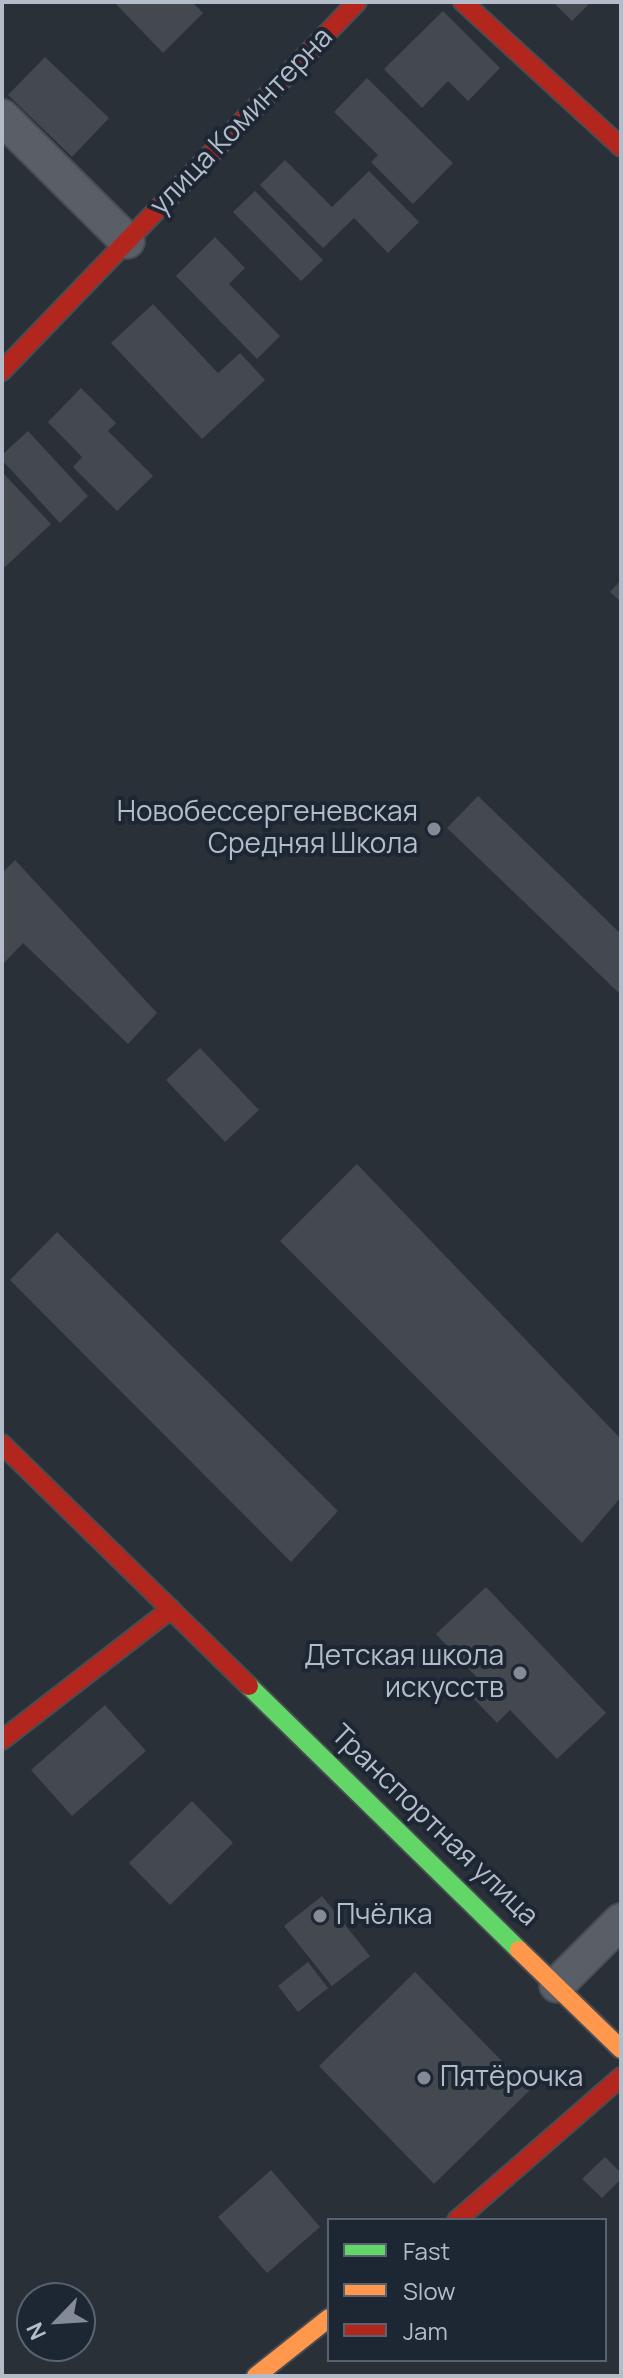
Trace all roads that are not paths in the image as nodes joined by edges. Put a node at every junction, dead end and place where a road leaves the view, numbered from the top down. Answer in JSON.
{"nodes":[{"id":1,"x":357,"y":2,"type":"edge"},
{"id":2,"x":463,"y":2,"type":"edge"},
{"id":3,"x":2,"y":117,"type":"edge"},
{"id":4,"x":621,"y":147,"type":"edge"},
{"id":5,"x":127,"y":241,"type":"junction"},
{"id":6,"x":2,"y":371,"type":"edge"},
{"id":7,"x":2,"y":1444,"type":"edge"},
{"id":8,"x":171,"y":1609,"type":"junction"},
{"id":9,"x":2,"y":1740,"type":"edge"},
{"id":10,"x":621,"y":1921,"type":"edge"},
{"id":11,"x":557,"y":1985,"type":"junction"},
{"id":12,"x":621,"y":2049,"type":"edge"},
{"id":13,"x":621,"y":2077,"type":"edge"},
{"id":14,"x":459,"y":2218,"type":"edge"},
{"id":15,"x":327,"y":2320,"type":"edge"},
{"id":16,"x":256,"y":2376,"type":"edge"}],
"edges":[{"from":1,"to":5,"type":"street","name":"улица Коминтерна"},
{"from":2,"to":4,"type":"street"},
{"from":3,"to":5,"type":"street","name":"улица Коминтерна"},
{"from":5,"to":6,"type":"street","name":"улица Коминтерна"},
{"from":7,"to":8,"type":"street","name":"Транспортная улица"},
{"from":8,"to":9,"type":"street"},
{"from":8,"to":11,"type":"street","name":"Транспортная улица"},
{"from":10,"to":11,"type":"street"},
{"from":11,"to":12,"type":"street","name":"Транспортная улица"},
{"from":13,"to":14,"type":"street"},
{"from":15,"to":16,"type":"street"}]}
